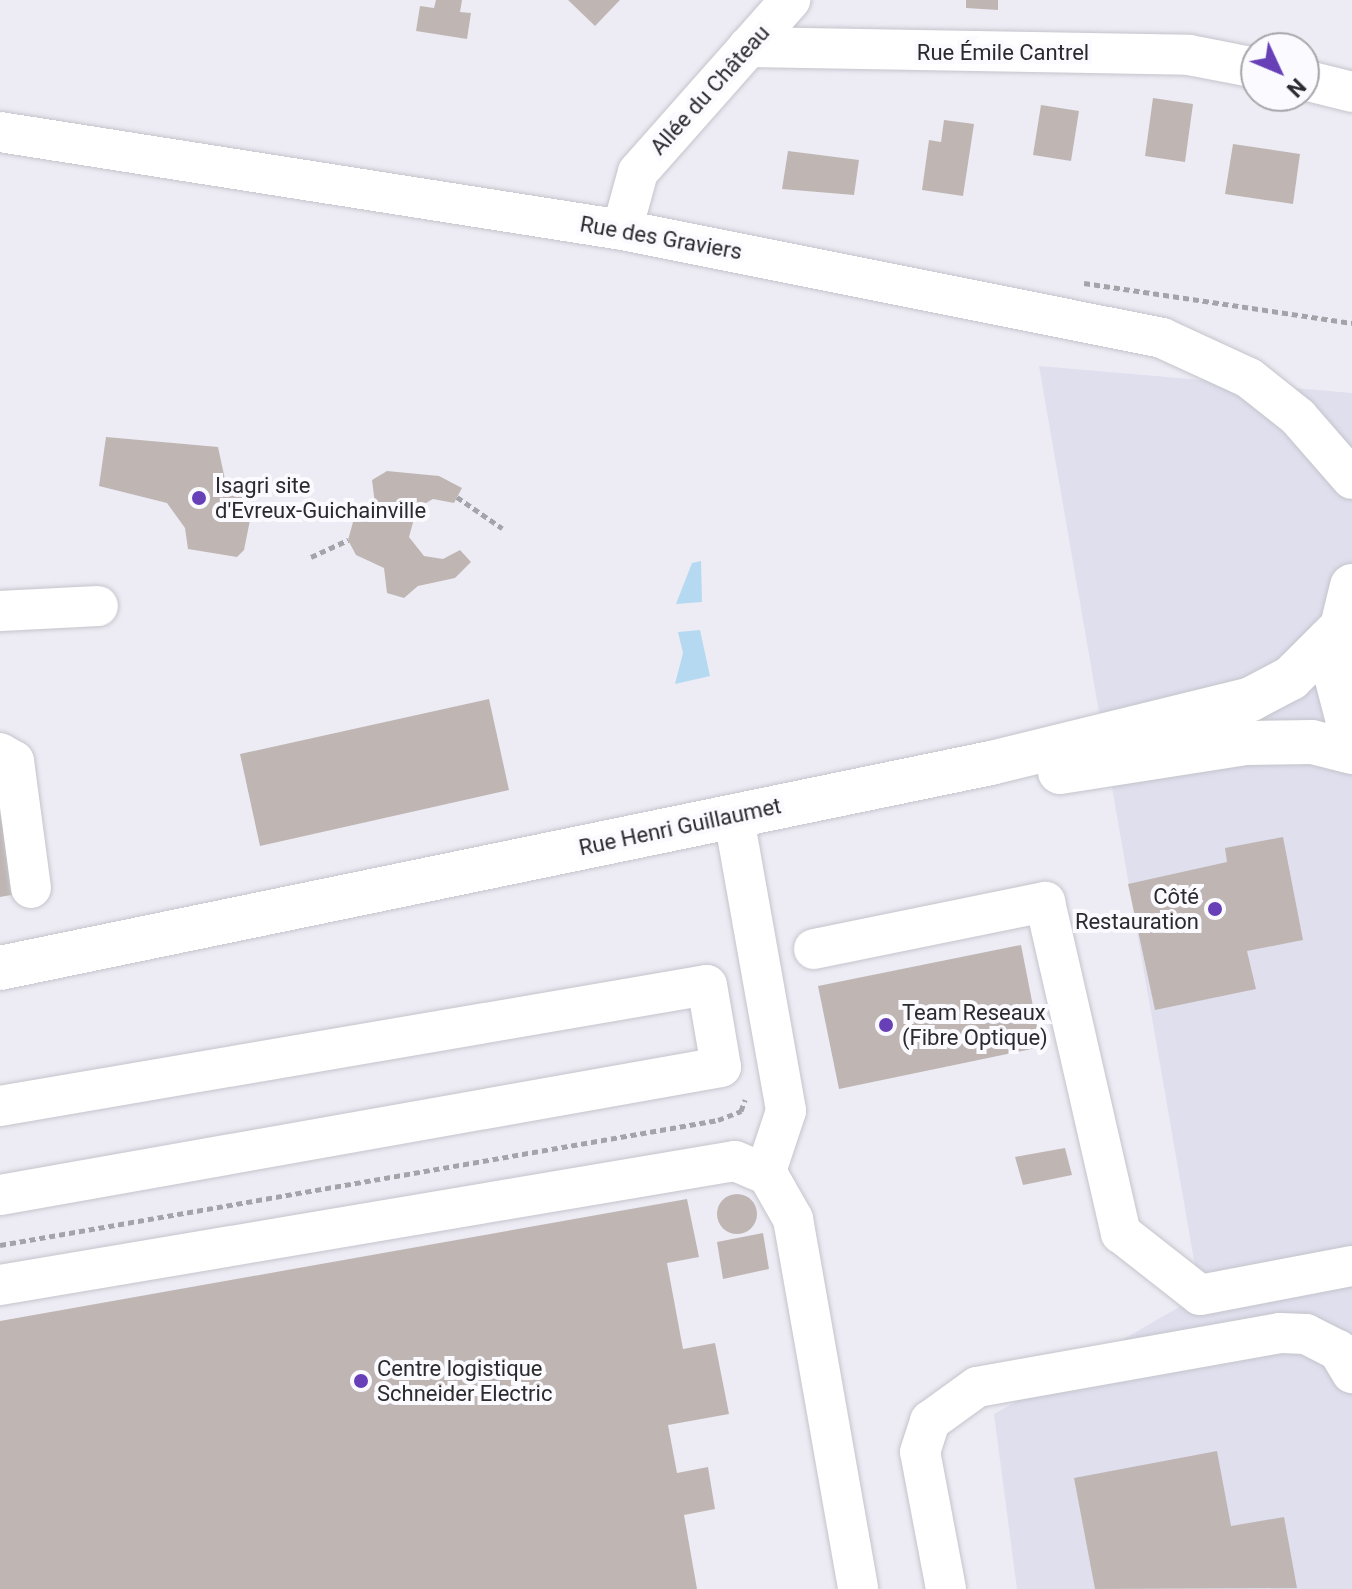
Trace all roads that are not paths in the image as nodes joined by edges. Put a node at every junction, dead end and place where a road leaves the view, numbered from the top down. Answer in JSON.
{"nodes":[{"id":1,"x":790,"y":0,"type":"edge"},
{"id":2,"x":748,"y":47,"type":"junction"},
{"id":3,"x":1240,"y":65,"type":"edge"},
{"id":4,"x":1320,"y":84,"type":"edge"},
{"id":5,"x":1352,"y":92,"type":"edge"},
{"id":6,"x":0,"y":132,"type":"edge"},
{"id":7,"x":622,"y":230,"type":"junction"},
{"id":8,"x":1298,"y":417,"type":"junction"},
{"id":9,"x":1352,"y":449,"type":"edge"},
{"id":10,"x":1352,"y":479,"type":"edge"},
{"id":11,"x":1352,"y":586,"type":"edge"},
{"id":12,"x":98,"y":606,"type":"dead end"},
{"id":13,"x":0,"y":611,"type":"edge"},
{"id":14,"x":1336,"y":633,"type":"junction"},
{"id":15,"x":1352,"y":737,"type":"edge"},
{"id":16,"x":1352,"y":752,"type":"edge"},
{"id":17,"x":0,"y":753,"type":"edge"},
{"id":18,"x":737,"y":835,"type":"junction"},
{"id":19,"x":31,"y":888,"type":"dead end"},
{"id":20,"x":814,"y":949,"type":"dead end"},
{"id":21,"x":0,"y":968,"type":"edge"},
{"id":22,"x":0,"y":990,"type":"edge"},
{"id":23,"x":0,"y":1106,"type":"edge"},
{"id":24,"x":765,"y":1174,"type":"junction"},
{"id":25,"x":0,"y":1195,"type":"edge"},
{"id":26,"x":1352,"y":1266,"type":"edge"},
{"id":27,"x":0,"y":1285,"type":"edge"},
{"id":28,"x":1352,"y":1373,"type":"edge"},
{"id":29,"x":858,"y":1589,"type":"edge"},
{"id":30,"x":946,"y":1589,"type":"edge"}],
"edges":[{"from":1,"to":2,"type":"street","name":"Allée du Château"},
{"from":2,"to":3,"type":"street","name":"Rue Émile Cantrel"},
{"from":2,"to":7,"type":"street","name":"Allée du Château"},
{"from":4,"to":5,"type":"street"},
{"from":6,"to":7,"type":"street","name":"Rue des Graviers"},
{"from":7,"to":8,"type":"street","name":"Rue des Graviers"},
{"from":8,"to":9,"type":"street"},
{"from":8,"to":10,"type":"street"},
{"from":11,"to":14,"type":"main road"},
{"from":12,"to":13,"type":"street"},
{"from":14,"to":15,"type":"main road"},
{"from":14,"to":21,"type":"main road","name":"Rue Henri Guillaumet"},
{"from":16,"to":18,"type":"main road","name":"Rue Henri Guillaumet"},
{"from":17,"to":19,"type":"street"},
{"from":18,"to":22,"type":"main road","name":"Rue Henri Guillaumet"},
{"from":18,"to":24,"type":"street"},
{"from":20,"to":26,"type":"street"},
{"from":23,"to":25,"type":"street"},
{"from":24,"to":27,"type":"street"},
{"from":24,"to":29,"type":"street"},
{"from":28,"to":30,"type":"street"}]}
